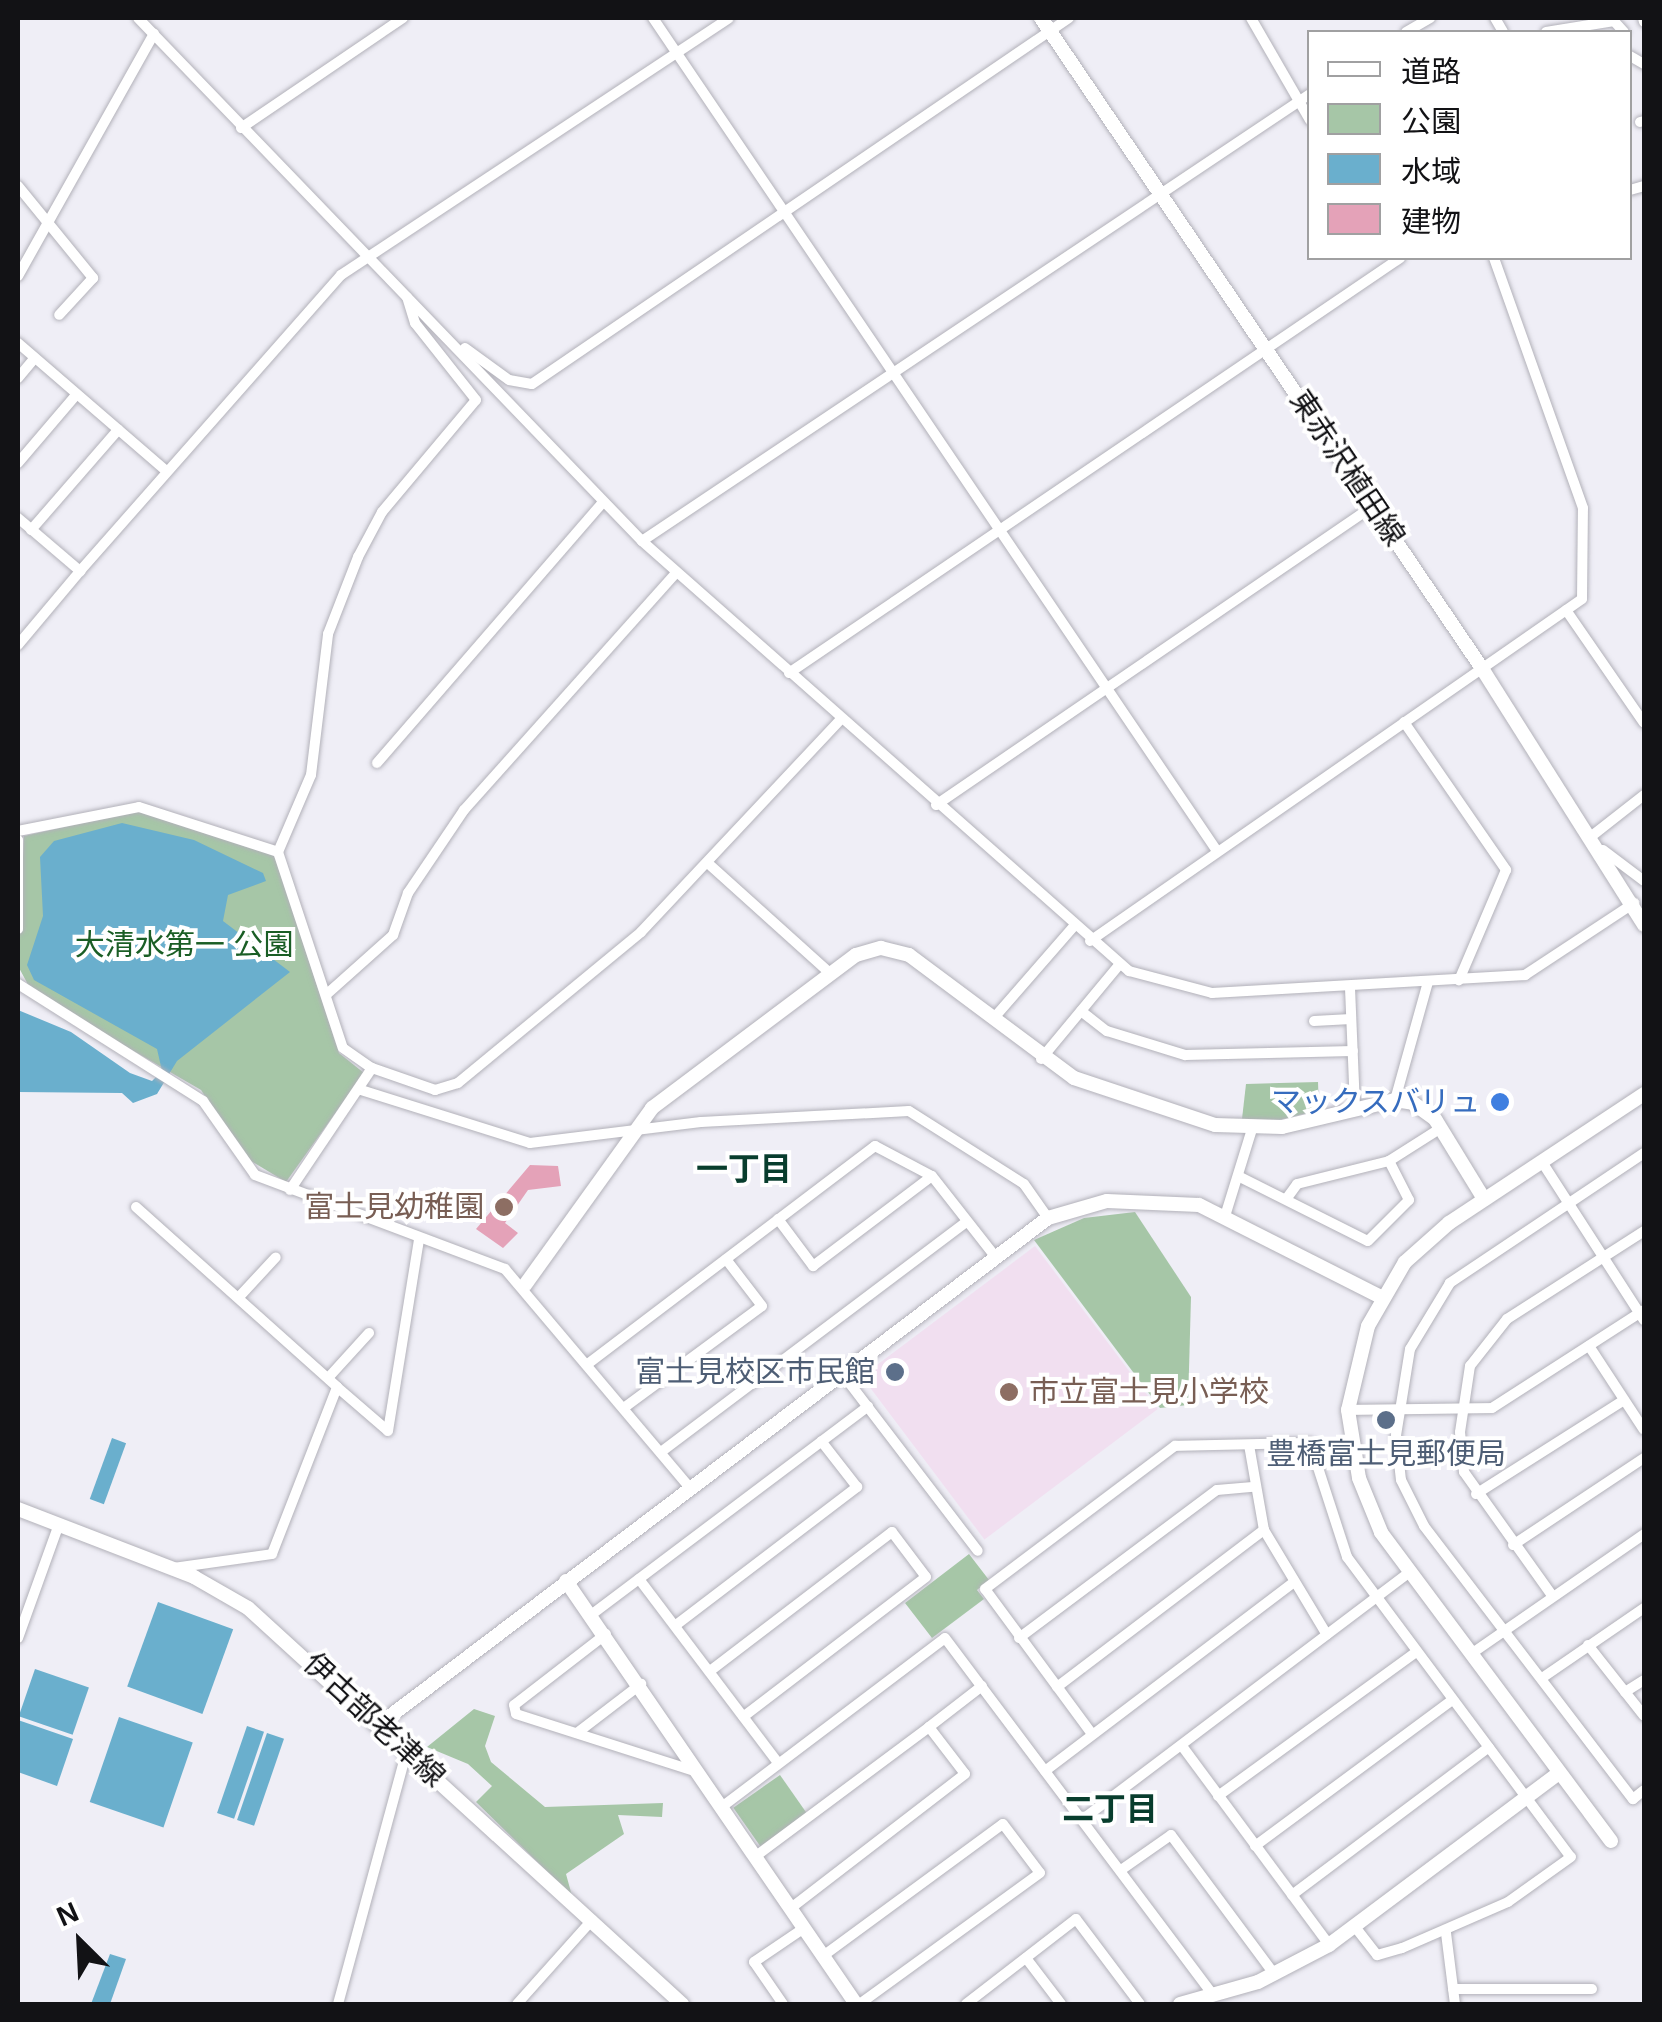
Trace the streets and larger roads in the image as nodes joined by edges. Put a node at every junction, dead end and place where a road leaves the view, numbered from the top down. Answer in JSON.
{"nodes":[{"id":1,"x":138,"y":18,"type":"edge"},
{"id":2,"x":402,"y":18,"type":"edge"},
{"id":3,"x":653,"y":18,"type":"edge"},
{"id":4,"x":729,"y":18,"type":"edge"},
{"id":5,"x":1069,"y":18,"type":"edge"},
{"id":6,"x":1251,"y":18,"type":"edge"},
{"id":7,"x":1045,"y":24,"type":"edge"},
{"id":8,"x":1558,"y":30,"type":"edge"},
{"id":9,"x":1622,"y":30,"type":"edge"},
{"id":10,"x":154,"y":34,"type":"junction"},
{"id":11,"x":676,"y":54,"type":"junction"},
{"id":12,"x":1304,"y":97,"type":"edge"},
{"id":13,"x":241,"y":128,"type":"junction"},
{"id":14,"x":18,"y":186,"type":"edge"},
{"id":15,"x":1158,"y":190,"type":"junction"},
{"id":16,"x":784,"y":212,"type":"junction"},
{"id":17,"x":50,"y":222,"type":"junction"},
{"id":18,"x":369,"y":257,"type":"junction"},
{"id":19,"x":1393,"y":260,"type":"edge"},
{"id":20,"x":1495,"y":260,"type":"edge"},
{"id":21,"x":18,"y":276,"type":"edge"},
{"id":22,"x":407,"y":297,"type":"junction"},
{"id":23,"x":59,"y":315,"type":"dead end"},
{"id":24,"x":18,"y":344,"type":"edge"},
{"id":25,"x":457,"y":345,"type":"junction"},
{"id":26,"x":1266,"y":349,"type":"junction"},
{"id":27,"x":34,"y":358,"type":"junction"},
{"id":28,"x":892,"y":372,"type":"junction"},
{"id":29,"x":18,"y":378,"type":"edge"},
{"id":30,"x":76,"y":395,"type":"junction"},
{"id":31,"x":118,"y":430,"type":"junction"},
{"id":32,"x":18,"y":464,"type":"edge"},
{"id":33,"x":165,"y":470,"type":"junction"},
{"id":34,"x":602,"y":502,"type":"junction"},
{"id":35,"x":1374,"y":506,"type":"junction"},
{"id":36,"x":18,"y":518,"type":"edge"},
{"id":37,"x":999,"y":528,"type":"junction"},
{"id":38,"x":32,"y":530,"type":"junction"},
{"id":39,"x":642,"y":541,"type":"junction"},
{"id":40,"x":80,"y":571,"type":"junction"},
{"id":41,"x":676,"y":573,"type":"junction"},
{"id":42,"x":1566,"y":610,"type":"junction"},
{"id":43,"x":18,"y":645,"type":"edge"},
{"id":44,"x":1482,"y":667,"type":"junction"},
{"id":45,"x":788,"y":673,"type":"junction"},
{"id":46,"x":1108,"y":688,"type":"junction"},
{"id":47,"x":840,"y":721,"type":"junction"},
{"id":48,"x":1404,"y":722,"type":"junction"},
{"id":49,"x":1644,"y":723,"type":"edge"},
{"id":50,"x":378,"y":763,"type":"dead end"},
{"id":51,"x":1644,"y":795,"type":"edge"},
{"id":52,"x":936,"y":806,"type":"junction"},
{"id":53,"x":18,"y":831,"type":"edge"},
{"id":54,"x":1593,"y":836,"type":"junction"},
{"id":55,"x":18,"y":840,"type":"edge"},
{"id":56,"x":1602,"y":850,"type":"junction"},
{"id":57,"x":1217,"y":851,"type":"junction"},
{"id":58,"x":278,"y":852,"type":"junction"},
{"id":59,"x":710,"y":866,"type":"junction"},
{"id":60,"x":1644,"y":881,"type":"edge"},
{"id":61,"x":1634,"y":903,"type":"junction"},
{"id":62,"x":1644,"y":925,"type":"edge"},
{"id":63,"x":1074,"y":926,"type":"junction"},
{"id":64,"x":18,"y":929,"type":"edge"},
{"id":65,"x":1090,"y":940,"type":"junction"},
{"id":66,"x":1119,"y":965,"type":"junction"},
{"id":67,"x":831,"y":974,"type":"junction"},
{"id":68,"x":1458,"y":980,"type":"junction"},
{"id":69,"x":1428,"y":982,"type":"junction"},
{"id":70,"x":18,"y":984,"type":"edge"},
{"id":71,"x":1350,"y":988,"type":"junction"},
{"id":72,"x":327,"y":994,"type":"junction"},
{"id":73,"x":1081,"y":1011,"type":"junction"},
{"id":74,"x":1351,"y":1018,"type":"junction"},
{"id":75,"x":993,"y":1020,"type":"junction"},
{"id":76,"x":1314,"y":1020,"type":"dead end"},
{"id":77,"x":1353,"y":1051,"type":"junction"},
{"id":78,"x":1041,"y":1059,"type":"junction"},
{"id":79,"x":372,"y":1068,"type":"junction"},
{"id":80,"x":361,"y":1090,"type":"junction"},
{"id":81,"x":1644,"y":1094,"type":"edge"},
{"id":82,"x":1394,"y":1100,"type":"junction"},
{"id":83,"x":1356,"y":1108,"type":"junction"},
{"id":84,"x":636,"y":1127,"type":"junction"},
{"id":85,"x":1440,"y":1128,"type":"junction"},
{"id":86,"x":1252,"y":1129,"type":"junction"},
{"id":87,"x":1644,"y":1152,"type":"edge"},
{"id":88,"x":1389,"y":1161,"type":"junction"},
{"id":89,"x":1542,"y":1162,"type":"junction"},
{"id":90,"x":932,"y":1176,"type":"junction"},
{"id":91,"x":1238,"y":1176,"type":"junction"},
{"id":92,"x":290,"y":1190,"type":"junction"},
{"id":93,"x":1288,"y":1198,"type":"junction"},
{"id":94,"x":1484,"y":1199,"type":"junction"},
{"id":95,"x":1567,"y":1201,"type":"junction"},
{"id":96,"x":136,"y":1207,"type":"dead end"},
{"id":97,"x":1226,"y":1213,"type":"junction"},
{"id":98,"x":1048,"y":1218,"type":"junction"},
{"id":99,"x":778,"y":1220,"type":"junction"},
{"id":100,"x":966,"y":1221,"type":"junction"},
{"id":101,"x":1644,"y":1231,"type":"edge"},
{"id":102,"x":419,"y":1239,"type":"junction"},
{"id":103,"x":994,"y":1255,"type":"junction"},
{"id":104,"x":276,"y":1257,"type":"dead end"},
{"id":105,"x":1602,"y":1258,"type":"junction"},
{"id":106,"x":726,"y":1259,"type":"junction"},
{"id":107,"x":526,"y":1284,"type":"junction"},
{"id":108,"x":239,"y":1297,"type":"junction"},
{"id":109,"x":1380,"y":1297,"type":"junction"},
{"id":110,"x":1643,"y":1315,"type":"edge"},
{"id":111,"x":369,"y":1333,"type":"dead end"},
{"id":112,"x":1589,"y":1346,"type":"junction"},
{"id":113,"x":589,"y":1363,"type":"junction"},
{"id":114,"x":842,"y":1372,"type":"junction"},
{"id":115,"x":332,"y":1382,"type":"junction"},
{"id":116,"x":1624,"y":1400,"type":"junction"},
{"id":117,"x":868,"y":1406,"type":"junction"},
{"id":118,"x":625,"y":1408,"type":"junction"},
{"id":119,"x":1397,"y":1409,"type":"junction"},
{"id":120,"x":1462,"y":1409,"type":"junction"},
{"id":121,"x":1348,"y":1410,"type":"junction"},
{"id":122,"x":1644,"y":1430,"type":"edge"},
{"id":123,"x":822,"y":1442,"type":"junction"},
{"id":124,"x":1249,"y":1445,"type":"junction"},
{"id":125,"x":661,"y":1452,"type":"junction"},
{"id":126,"x":1644,"y":1458,"type":"edge"},
{"id":127,"x":689,"y":1487,"type":"junction"},
{"id":128,"x":1253,"y":1487,"type":"junction"},
{"id":129,"x":1476,"y":1494,"type":"junction"},
{"id":130,"x":18,"y":1509,"type":"edge"},
{"id":131,"x":59,"y":1524,"type":"junction"},
{"id":132,"x":1264,"y":1530,"type":"junction"},
{"id":133,"x":1644,"y":1534,"type":"edge"},
{"id":134,"x":1513,"y":1545,"type":"junction"},
{"id":135,"x":978,"y":1551,"type":"dead end"},
{"id":136,"x":173,"y":1568,"type":"junction"},
{"id":137,"x":1408,"y":1574,"type":"junction"},
{"id":138,"x":639,"y":1579,"type":"junction"},
{"id":139,"x":566,"y":1581,"type":"junction"},
{"id":140,"x":1291,"y":1584,"type":"junction"},
{"id":141,"x":1551,"y":1594,"type":"junction"},
{"id":142,"x":1376,"y":1598,"type":"junction"},
{"id":143,"x":1644,"y":1608,"type":"edge"},
{"id":144,"x":592,"y":1615,"type":"junction"},
{"id":145,"x":21,"y":1616,"type":"edge"},
{"id":146,"x":676,"y":1625,"type":"junction"},
{"id":147,"x":1503,"y":1630,"type":"junction"},
{"id":148,"x":606,"y":1634,"type":"junction"},
{"id":149,"x":1327,"y":1635,"type":"junction"},
{"id":150,"x":18,"y":1638,"type":"edge"},
{"id":151,"x":1019,"y":1638,"type":"junction"},
{"id":152,"x":1588,"y":1645,"type":"junction"},
{"id":153,"x":1416,"y":1652,"type":"junction"},
{"id":154,"x":1470,"y":1654,"type":"junction"},
{"id":155,"x":710,"y":1671,"type":"junction"},
{"id":156,"x":1542,"y":1678,"type":"junction"},
{"id":157,"x":1644,"y":1680,"type":"edge"},
{"id":158,"x":642,"y":1683,"type":"junction"},
{"id":159,"x":982,"y":1686,"type":"junction"},
{"id":160,"x":1057,"y":1687,"type":"junction"},
{"id":161,"x":1626,"y":1692,"type":"junction"},
{"id":162,"x":1452,"y":1700,"type":"junction"},
{"id":163,"x":1644,"y":1716,"type":"edge"},
{"id":164,"x":744,"y":1717,"type":"junction"},
{"id":165,"x":380,"y":1723,"type":"junction"},
{"id":166,"x":929,"y":1727,"type":"junction"},
{"id":167,"x":577,"y":1733,"type":"junction"},
{"id":168,"x":1092,"y":1734,"type":"junction"},
{"id":169,"x":1182,"y":1746,"type":"junction"},
{"id":170,"x":1489,"y":1748,"type":"junction"},
{"id":171,"x":406,"y":1750,"type":"junction"},
{"id":172,"x":778,"y":1763,"type":"junction"},
{"id":173,"x":1045,"y":1771,"type":"junction"},
{"id":174,"x":700,"y":1773,"type":"junction"},
{"id":175,"x":1558,"y":1773,"type":"junction"},
{"id":176,"x":1644,"y":1790,"type":"edge"},
{"id":177,"x":1218,"y":1796,"type":"junction"},
{"id":178,"x":1528,"y":1796,"type":"junction"},
{"id":179,"x":723,"y":1806,"type":"junction"},
{"id":180,"x":1083,"y":1819,"type":"junction"},
{"id":181,"x":1611,"y":1841,"type":"dead end"},
{"id":182,"x":1255,"y":1846,"type":"junction"},
{"id":183,"x":756,"y":1856,"type":"junction"},
{"id":184,"x":1121,"y":1870,"type":"junction"},
{"id":185,"x":1292,"y":1895,"type":"junction"},
{"id":186,"x":791,"y":1908,"type":"junction"},
{"id":187,"x":592,"y":1920,"type":"junction"},
{"id":188,"x":1355,"y":1927,"type":"junction"},
{"id":189,"x":804,"y":1928,"type":"junction"},
{"id":190,"x":1446,"y":1933,"type":"junction"},
{"id":191,"x":1329,"y":1946,"type":"junction"},
{"id":192,"x":823,"y":1956,"type":"junction"},
{"id":193,"x":1026,"y":1958,"type":"junction"},
{"id":194,"x":1275,"y":1975,"type":"junction"},
{"id":195,"x":1453,"y":1989,"type":"junction"},
{"id":196,"x":1592,"y":1989,"type":"dead end"},
{"id":197,"x":1214,"y":1996,"type":"junction"},
{"id":198,"x":338,"y":2004,"type":"edge"},
{"id":199,"x":517,"y":2004,"type":"edge"},
{"id":200,"x":682,"y":2004,"type":"edge"},
{"id":201,"x":782,"y":2004,"type":"edge"},
{"id":202,"x":858,"y":2004,"type":"edge"},
{"id":203,"x":966,"y":2004,"type":"edge"},
{"id":204,"x":1061,"y":2004,"type":"edge"},
{"id":205,"x":1140,"y":2004,"type":"edge"},
{"id":206,"x":1180,"y":2004,"type":"edge"},
{"id":207,"x":1455,"y":2004,"type":"edge"}],
"edges":[{"from":1,"to":10,"type":"street"},
{"from":2,"to":13,"type":"street"},
{"from":3,"to":11,"type":"street"},
{"from":4,"to":11,"type":"street"},
{"from":5,"to":7,"type":"street"},
{"from":6,"to":12,"type":"street"},
{"from":7,"to":15,"type":"street","name":"東赤沢植田線"},
{"from":7,"to":16,"type":"street"},
{"from":8,"to":9,"type":"street"},
{"from":10,"to":13,"type":"street"},
{"from":10,"to":17,"type":"street"},
{"from":11,"to":16,"type":"street"},
{"from":11,"to":18,"type":"street"},
{"from":12,"to":15,"type":"street"},
{"from":13,"to":18,"type":"street"},
{"from":14,"to":17,"type":"street"},
{"from":15,"to":26,"type":"street","name":"東赤沢植田線"},
{"from":15,"to":28,"type":"street"},
{"from":16,"to":25,"type":"street"},
{"from":16,"to":28,"type":"street"},
{"from":17,"to":21,"type":"street"},
{"from":17,"to":23,"type":"street"},
{"from":18,"to":22,"type":"street"},
{"from":18,"to":33,"type":"street"},
{"from":19,"to":26,"type":"street"},
{"from":20,"to":42,"type":"street"},
{"from":22,"to":25,"type":"street"},
{"from":22,"to":58,"type":"street"},
{"from":24,"to":27,"type":"street"},
{"from":25,"to":34,"type":"street"},
{"from":26,"to":35,"type":"street","name":"東赤沢植田線"},
{"from":26,"to":37,"type":"street"},
{"from":27,"to":29,"type":"street"},
{"from":27,"to":30,"type":"street"},
{"from":28,"to":37,"type":"street"},
{"from":28,"to":39,"type":"street"},
{"from":30,"to":31,"type":"street"},
{"from":30,"to":32,"type":"street"},
{"from":31,"to":33,"type":"street"},
{"from":31,"to":38,"type":"street"},
{"from":33,"to":40,"type":"street"},
{"from":34,"to":39,"type":"street"},
{"from":34,"to":50,"type":"street"},
{"from":35,"to":44,"type":"street","name":"東赤沢植田線"},
{"from":35,"to":46,"type":"street"},
{"from":36,"to":38,"type":"street"},
{"from":37,"to":45,"type":"street"},
{"from":37,"to":46,"type":"street"},
{"from":38,"to":40,"type":"street"},
{"from":39,"to":41,"type":"street"},
{"from":40,"to":43,"type":"street"},
{"from":41,"to":45,"type":"street"},
{"from":41,"to":72,"type":"street"},
{"from":42,"to":44,"type":"street"},
{"from":42,"to":49,"type":"street"},
{"from":44,"to":48,"type":"street"},
{"from":44,"to":54,"type":"street","name":"東赤沢植田線"},
{"from":45,"to":47,"type":"street"},
{"from":46,"to":52,"type":"street"},
{"from":46,"to":57,"type":"street"},
{"from":47,"to":52,"type":"street"},
{"from":47,"to":59,"type":"street"},
{"from":48,"to":57,"type":"street"},
{"from":48,"to":68,"type":"street"},
{"from":51,"to":54,"type":"street"},
{"from":52,"to":63,"type":"street"},
{"from":53,"to":58,"type":"street"},
{"from":54,"to":56,"type":"street","name":"東赤沢植田線"},
{"from":55,"to":64,"type":"street"},
{"from":56,"to":60,"type":"street"},
{"from":56,"to":61,"type":"street","name":"東赤沢植田線"},
{"from":57,"to":65,"type":"street"},
{"from":58,"to":72,"type":"street"},
{"from":59,"to":67,"type":"street"},
{"from":59,"to":79,"type":"street"},
{"from":61,"to":62,"type":"street","name":"東赤沢植田線"},
{"from":61,"to":68,"type":"street"},
{"from":63,"to":65,"type":"street"},
{"from":63,"to":75,"type":"street"},
{"from":65,"to":66,"type":"street"},
{"from":66,"to":71,"type":"street"},
{"from":66,"to":73,"type":"street"},
{"from":67,"to":75,"type":"street"},
{"from":67,"to":84,"type":"street"},
{"from":68,"to":69,"type":"street"},
{"from":69,"to":71,"type":"street"},
{"from":69,"to":82,"type":"street"},
{"from":70,"to":92,"type":"street"},
{"from":71,"to":74,"type":"street"},
{"from":72,"to":79,"type":"street"},
{"from":73,"to":77,"type":"street"},
{"from":73,"to":78,"type":"street"},
{"from":74,"to":76,"type":"street"},
{"from":74,"to":77,"type":"street"},
{"from":75,"to":78,"type":"street"},
{"from":77,"to":83,"type":"street"},
{"from":78,"to":86,"type":"street"},
{"from":79,"to":80,"type":"street"},
{"from":80,"to":84,"type":"street"},
{"from":80,"to":92,"type":"street"},
{"from":81,"to":89,"type":"street"},
{"from":82,"to":83,"type":"street"},
{"from":82,"to":85,"type":"street"},
{"from":83,"to":86,"type":"street"},
{"from":84,"to":98,"type":"street"},
{"from":84,"to":107,"type":"street"},
{"from":85,"to":88,"type":"street"},
{"from":85,"to":94,"type":"street"},
{"from":86,"to":91,"type":"street"},
{"from":87,"to":95,"type":"street"},
{"from":88,"to":93,"type":"street"},
{"from":88,"to":93,"type":"street"},
{"from":89,"to":94,"type":"street"},
{"from":89,"to":95,"type":"street"},
{"from":90,"to":99,"type":"street"},
{"from":90,"to":99,"type":"street"},
{"from":90,"to":100,"type":"street"},
{"from":91,"to":93,"type":"street"},
{"from":91,"to":97,"type":"street"},
{"from":92,"to":102,"type":"street"},
{"from":94,"to":109,"type":"street"},
{"from":95,"to":105,"type":"street"},
{"from":95,"to":119,"type":"street"},
{"from":96,"to":108,"type":"street"},
{"from":97,"to":98,"type":"street"},
{"from":97,"to":109,"type":"street"},
{"from":98,"to":103,"type":"street"},
{"from":99,"to":106,"type":"street"},
{"from":100,"to":103,"type":"street"},
{"from":100,"to":125,"type":"street"},
{"from":101,"to":105,"type":"street"},
{"from":102,"to":107,"type":"street"},
{"from":102,"to":115,"type":"street"},
{"from":103,"to":114,"type":"street"},
{"from":104,"to":108,"type":"street"},
{"from":105,"to":110,"type":"street"},
{"from":105,"to":120,"type":"street"},
{"from":106,"to":113,"type":"street"},
{"from":106,"to":118,"type":"street"},
{"from":107,"to":113,"type":"street"},
{"from":108,"to":115,"type":"street"},
{"from":109,"to":121,"type":"street"},
{"from":110,"to":112,"type":"street"},
{"from":111,"to":115,"type":"street"},
{"from":112,"to":116,"type":"street"},
{"from":112,"to":120,"type":"street"},
{"from":113,"to":118,"type":"street"},
{"from":114,"to":117,"type":"street"},
{"from":114,"to":127,"type":"street"},
{"from":115,"to":136,"type":"street"},
{"from":116,"to":122,"type":"street"},
{"from":116,"to":129,"type":"street"},
{"from":117,"to":123,"type":"street"},
{"from":117,"to":135,"type":"street"},
{"from":118,"to":125,"type":"street"},
{"from":119,"to":120,"type":"street"},
{"from":119,"to":121,"type":"street"},
{"from":119,"to":147,"type":"street"},
{"from":120,"to":129,"type":"street"},
{"from":121,"to":137,"type":"street"},
{"from":123,"to":138,"type":"street"},
{"from":123,"to":146,"type":"street"},
{"from":124,"to":128,"type":"street"},
{"from":124,"to":142,"type":"street"},
{"from":124,"to":151,"type":"street"},
{"from":125,"to":127,"type":"street"},
{"from":126,"to":134,"type":"street"},
{"from":127,"to":139,"type":"street"},
{"from":128,"to":132,"type":"street"},
{"from":128,"to":151,"type":"street"},
{"from":129,"to":134,"type":"street"},
{"from":130,"to":131,"type":"street","name":"伊古部老津線"},
{"from":131,"to":136,"type":"street","name":"伊古部老津線"},
{"from":131,"to":145,"type":"street"},
{"from":132,"to":140,"type":"street"},
{"from":132,"to":160,"type":"street"},
{"from":133,"to":141,"type":"street"},
{"from":134,"to":141,"type":"street"},
{"from":136,"to":165,"type":"street","name":"伊古部老津線"},
{"from":137,"to":142,"type":"street"},
{"from":137,"to":154,"type":"street"},
{"from":138,"to":144,"type":"street"},
{"from":138,"to":146,"type":"street"},
{"from":139,"to":144,"type":"street"},
{"from":139,"to":165,"type":"street"},
{"from":140,"to":149,"type":"street"},
{"from":140,"to":168,"type":"street"},
{"from":141,"to":147,"type":"street"},
{"from":142,"to":149,"type":"street"},
{"from":142,"to":153,"type":"street"},
{"from":143,"to":152,"type":"street"},
{"from":144,"to":148,"type":"street"},
{"from":145,"to":150,"type":"street"},
{"from":146,"to":155,"type":"street"},
{"from":147,"to":154,"type":"street"},
{"from":147,"to":156,"type":"street"},
{"from":148,"to":158,"type":"street"},
{"from":148,"to":167,"type":"street"},
{"from":149,"to":169,"type":"street"},
{"from":151,"to":160,"type":"street"},
{"from":152,"to":156,"type":"street"},
{"from":152,"to":161,"type":"street"},
{"from":153,"to":162,"type":"street"},
{"from":153,"to":177,"type":"street"},
{"from":154,"to":175,"type":"street"},
{"from":155,"to":164,"type":"street"},
{"from":155,"to":164,"type":"street"},
{"from":156,"to":176,"type":"street"},
{"from":157,"to":161,"type":"street"},
{"from":158,"to":167,"type":"street"},
{"from":158,"to":174,"type":"street"},
{"from":159,"to":166,"type":"street"},
{"from":159,"to":172,"type":"street"},
{"from":159,"to":173,"type":"street"},
{"from":160,"to":168,"type":"street"},
{"from":161,"to":163,"type":"street"},
{"from":162,"to":170,"type":"street"},
{"from":162,"to":182,"type":"street"},
{"from":164,"to":172,"type":"street"},
{"from":165,"to":171,"type":"street","name":"伊古部老津線"},
{"from":166,"to":183,"type":"street"},
{"from":166,"to":186,"type":"street"},
{"from":167,"to":174,"type":"street"},
{"from":168,"to":173,"type":"street"},
{"from":169,"to":177,"type":"street"},
{"from":169,"to":180,"type":"street"},
{"from":170,"to":178,"type":"street"},
{"from":170,"to":185,"type":"street"},
{"from":171,"to":187,"type":"street","name":"伊古部老津線"},
{"from":171,"to":198,"type":"street"},
{"from":172,"to":179,"type":"street"},
{"from":173,"to":180,"type":"street"},
{"from":174,"to":179,"type":"street"},
{"from":175,"to":178,"type":"street"},
{"from":175,"to":181,"type":"street"},
{"from":177,"to":182,"type":"street"},
{"from":178,"to":188,"type":"street"},
{"from":178,"to":190,"type":"street"},
{"from":179,"to":183,"type":"street"},
{"from":180,"to":184,"type":"street"},
{"from":182,"to":185,"type":"street"},
{"from":183,"to":186,"type":"street"},
{"from":184,"to":194,"type":"street"},
{"from":184,"to":197,"type":"street"},
{"from":185,"to":191,"type":"street"},
{"from":186,"to":189,"type":"street"},
{"from":187,"to":199,"type":"street"},
{"from":187,"to":200,"type":"street","name":"伊古部老津線"},
{"from":188,"to":190,"type":"street"},
{"from":188,"to":191,"type":"street"},
{"from":189,"to":192,"type":"street"},
{"from":189,"to":201,"type":"street"},
{"from":190,"to":195,"type":"street"},
{"from":191,"to":194,"type":"street"},
{"from":192,"to":202,"type":"street"},
{"from":192,"to":202,"type":"street"},
{"from":193,"to":203,"type":"street"},
{"from":193,"to":204,"type":"street"},
{"from":193,"to":205,"type":"street"},
{"from":194,"to":197,"type":"street"},
{"from":195,"to":196,"type":"street"},
{"from":195,"to":207,"type":"street"},
{"from":197,"to":206,"type":"street"}]}
